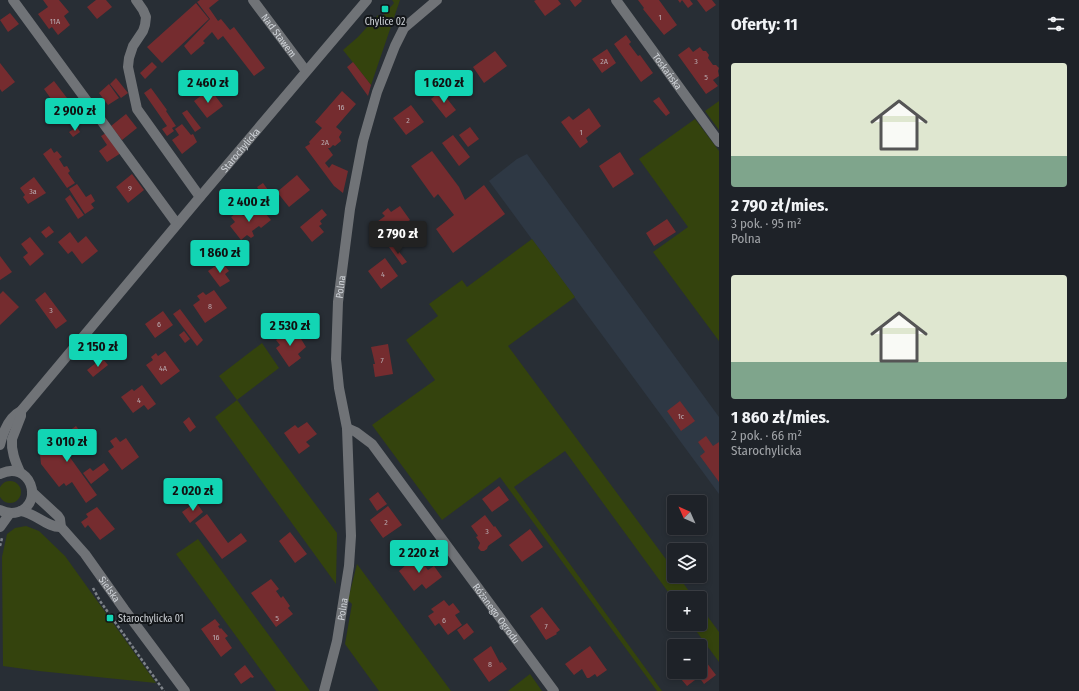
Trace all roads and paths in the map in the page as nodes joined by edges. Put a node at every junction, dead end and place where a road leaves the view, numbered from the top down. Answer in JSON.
{"nodes":[{"id":1,"x":13,"y":0,"type":"edge"},
{"id":2,"x":136,"y":0,"type":"edge"},
{"id":3,"x":253,"y":0,"type":"edge"},
{"id":4,"x":367,"y":0,"type":"edge"},
{"id":5,"x":437,"y":0,"type":"edge"},
{"id":6,"x":616,"y":0,"type":"edge"},
{"id":7,"x":306,"y":71,"type":"junction"},
{"id":8,"x":719,"y":142,"type":"edge"},
{"id":9,"x":200,"y":197,"type":"junction"},
{"id":10,"x":177,"y":224,"type":"junction"},
{"id":11,"x":21,"y":411,"type":"junction"},
{"id":12,"x":347,"y":428,"type":"junction"},
{"id":13,"x":0,"y":441,"type":"edge"},
{"id":14,"x":12,"y":442,"type":"junction"},
{"id":15,"x":20,"y":472,"type":"junction"},
{"id":16,"x":0,"y":474,"type":"edge"},
{"id":17,"x":32,"y":492,"type":"junction"},
{"id":18,"x":5,"y":511,"type":"edge"},
{"id":19,"x":21,"y":511,"type":"junction"},
{"id":20,"x":61,"y":527,"type":"junction"},
{"id":21,"x":2,"y":531,"type":"edge"},
{"id":22,"x":0,"y":546,"type":"edge"},
{"id":23,"x":89,"y":582,"type":"dead end"},
{"id":24,"x":164,"y":691,"type":"edge"},
{"id":25,"x":185,"y":691,"type":"edge"},
{"id":26,"x":324,"y":691,"type":"edge"},
{"id":27,"x":554,"y":691,"type":"edge"}],
"edges":[{"from":1,"to":10,"type":"street"},
{"from":2,"to":9,"type":"street"},
{"from":3,"to":7,"type":"street","name":"Nad Stawem"},
{"from":4,"to":7,"type":"street","name":"Starochylicka"},
{"from":5,"to":12,"type":"street","name":"Polna"},
{"from":6,"to":8,"type":"street","name":"Toskańska"},
{"from":7,"to":9,"type":"street","name":"Starochylicka"},
{"from":9,"to":10,"type":"street","name":"Starochylicka"},
{"from":10,"to":11,"type":"street","name":"Starochylicka"},
{"from":11,"to":13,"type":"street","name":"Starochylicka"},
{"from":11,"to":14,"type":"street","name":"Starochylicka"},
{"from":12,"to":26,"type":"street","name":"Polna"},
{"from":12,"to":27,"type":"street","name":"Różanego Ogrodu"},
{"from":13,"to":14,"type":"street"},
{"from":14,"to":15,"type":"street","name":"Starochylicka"},
{"from":15,"to":16,"type":"street"},
{"from":15,"to":17,"type":"street","name":"Starochylicka"},
{"from":17,"to":19,"type":"street"},
{"from":17,"to":20,"type":"street","name":"Sielska"},
{"from":18,"to":19,"type":"street"},
{"from":18,"to":21,"type":"street"},
{"from":19,"to":20,"type":"street"},
{"from":20,"to":25,"type":"street","name":"Sielska"},
{"from":21,"to":22,"type":"path"},
{"from":23,"to":24,"type":"path"}]}
